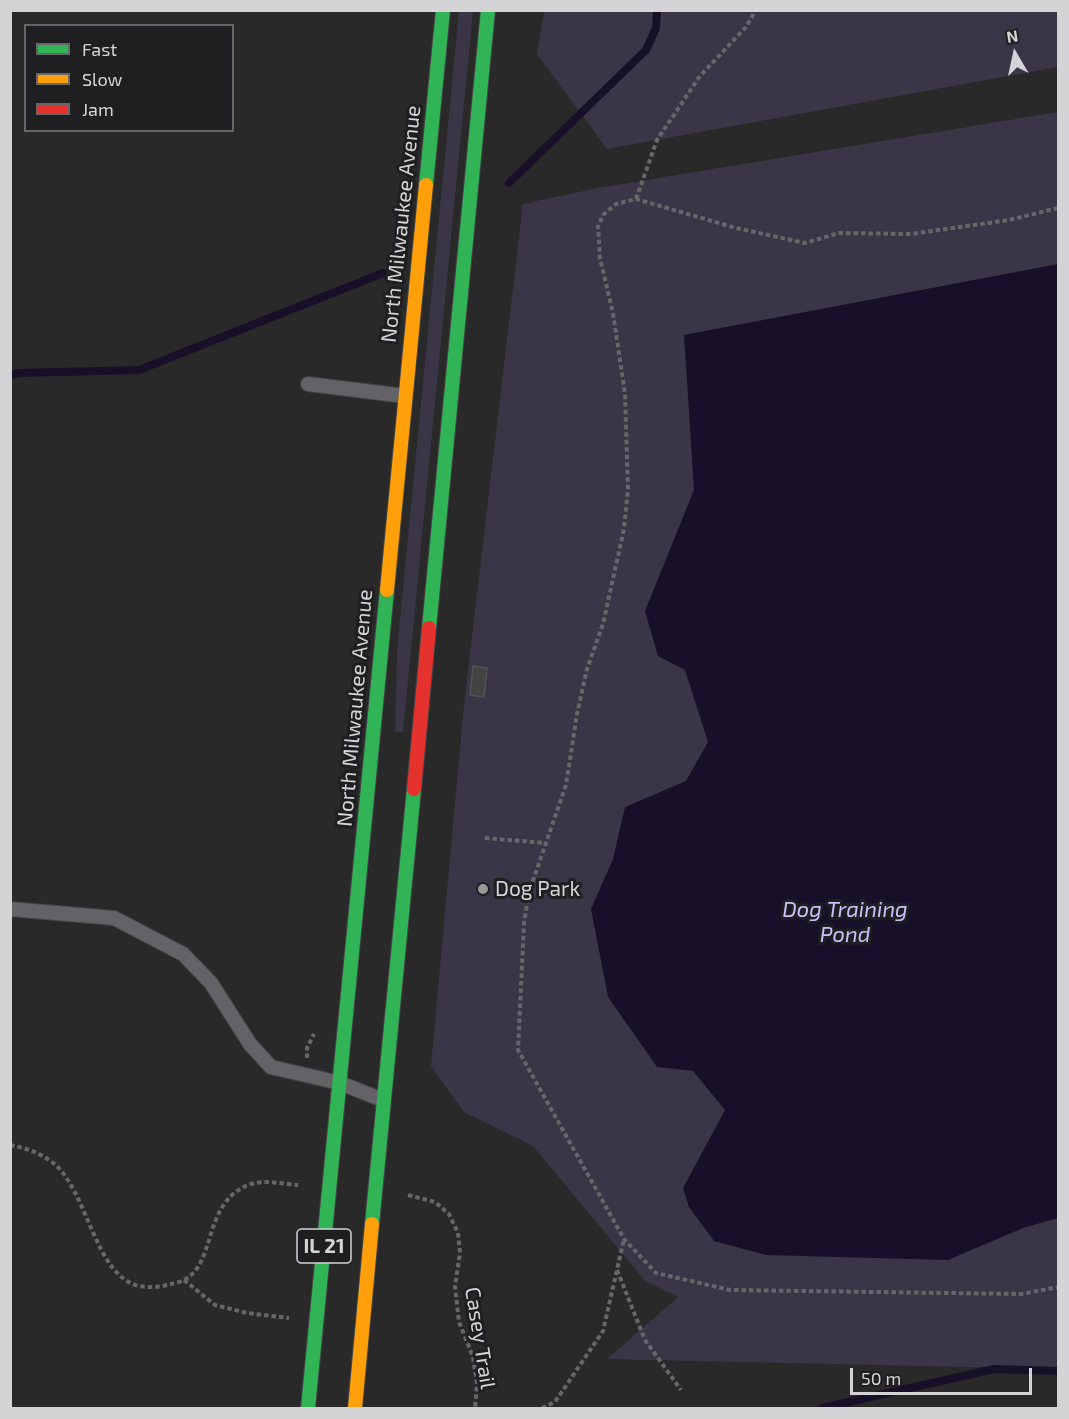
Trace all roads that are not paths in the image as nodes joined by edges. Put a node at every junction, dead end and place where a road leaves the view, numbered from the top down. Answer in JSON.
{"nodes":[{"id":1,"x":443,"y":10,"type":"edge"},
{"id":2,"x":488,"y":10,"type":"edge"},
{"id":3,"x":308,"y":384,"type":"dead end"},
{"id":4,"x":405,"y":396,"type":"junction"},
{"id":5,"x":10,"y":909,"type":"edge"},
{"id":6,"x":340,"y":1083,"type":"junction"},
{"id":7,"x":383,"y":1100,"type":"junction"},
{"id":8,"x":308,"y":1408,"type":"edge"},
{"id":9,"x":355,"y":1408,"type":"edge"}],
"edges":[{"from":1,"to":4,"type":"main road","name":"North Milwaukee Avenue"},
{"from":2,"to":7,"type":"main road"},
{"from":3,"to":4,"type":"lane"},
{"from":4,"to":6,"type":"main road","name":"North Milwaukee Avenue"},
{"from":5,"to":6,"type":"lane"},
{"from":6,"to":7,"type":"lane"},
{"from":6,"to":8,"type":"main road","name":"North Milwaukee Avenue","number":"IL 21"},
{"from":7,"to":9,"type":"main road","number":"IL 21"}]}
